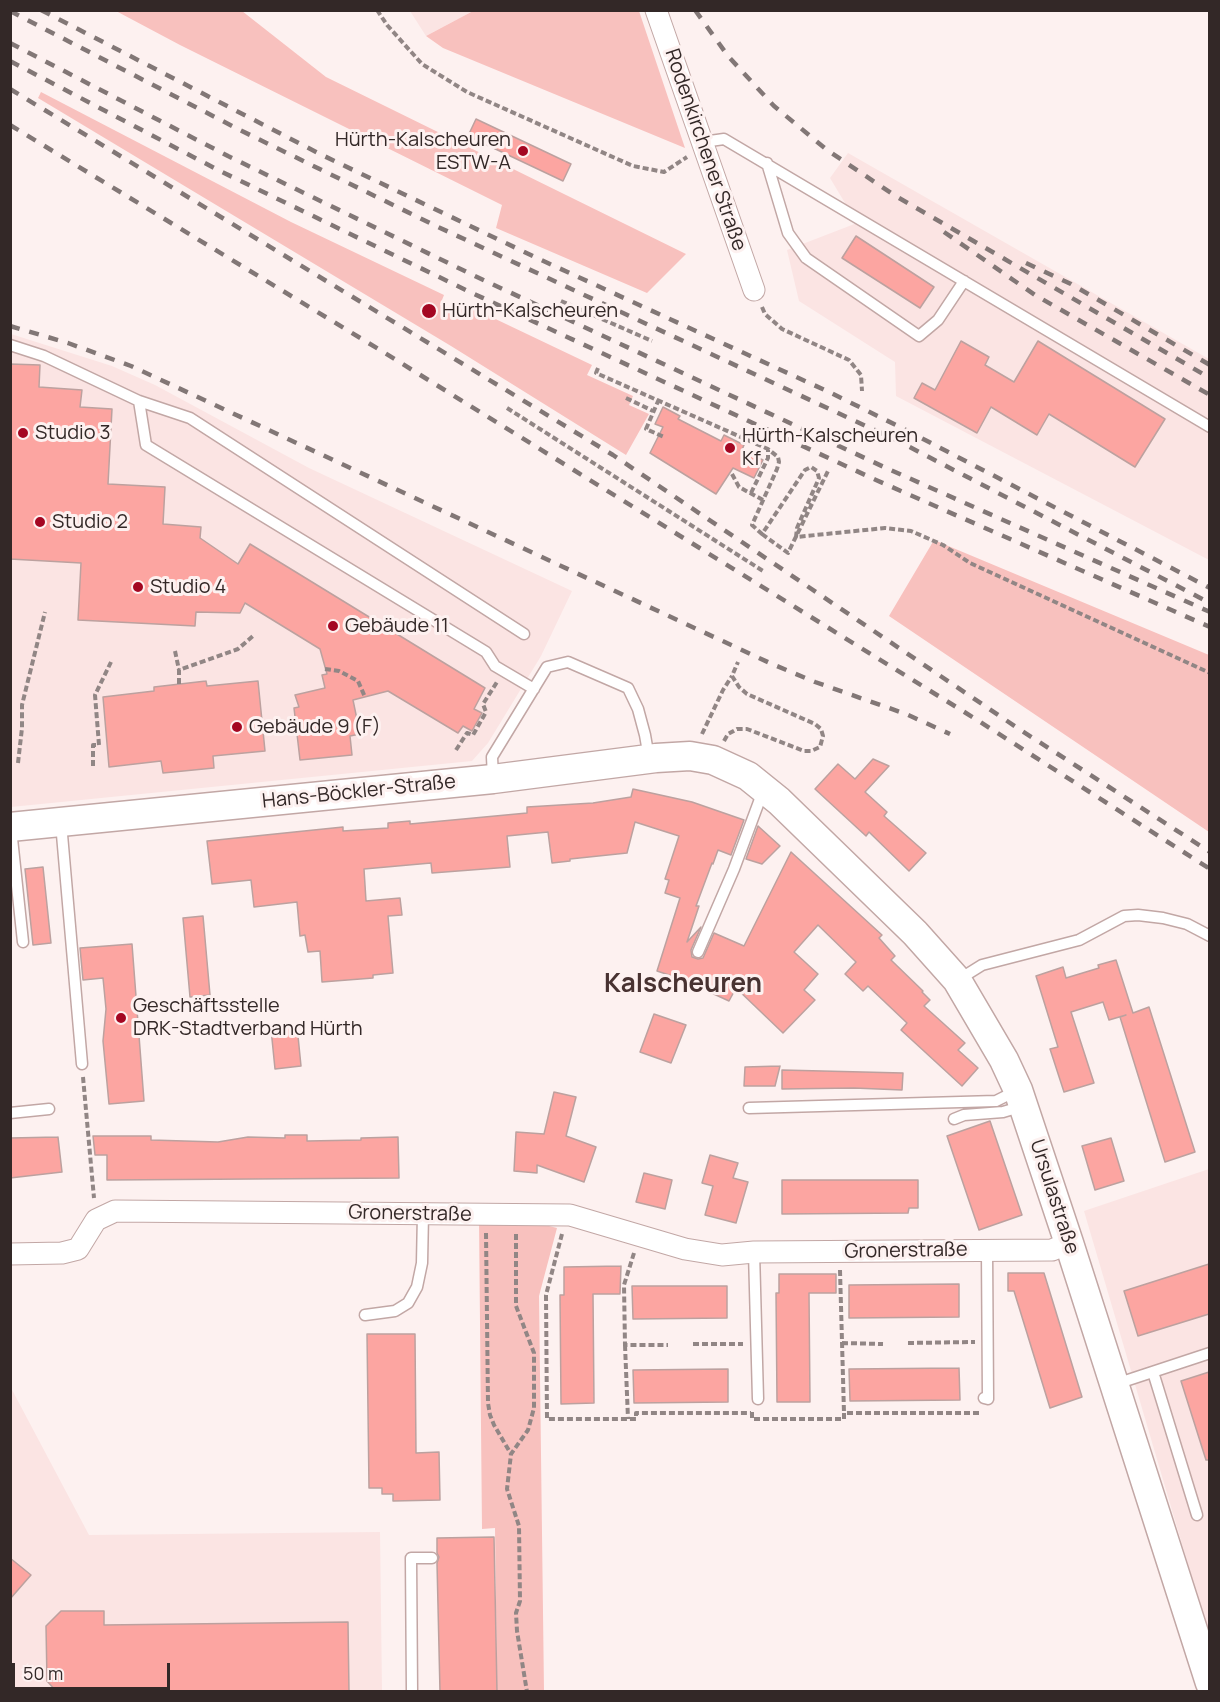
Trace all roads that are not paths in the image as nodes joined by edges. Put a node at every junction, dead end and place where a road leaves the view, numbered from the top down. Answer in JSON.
{"nodes":[{"id":1,"x":656,"y":10,"type":"edge"},
{"id":2,"x":703,"y":142,"type":"junction"},
{"id":3,"x":767,"y":163,"type":"junction"},
{"id":4,"x":964,"y":281,"type":"junction"},
{"id":5,"x":753,"y":290,"type":"road end"},
{"id":6,"x":10,"y":345,"type":"edge"},
{"id":7,"x":139,"y":400,"type":"junction"},
{"id":8,"x":1209,"y":427,"type":"edge"},
{"id":9,"x":524,"y":634,"type":"dead end"},
{"id":10,"x":534,"y":689,"type":"junction"},
{"id":11,"x":653,"y":758,"type":"junction"},
{"id":12,"x":494,"y":779,"type":"junction"},
{"id":13,"x":764,"y":788,"type":"junction"},
{"id":14,"x":61,"y":822,"type":"junction"},
{"id":15,"x":11,"y":827,"type":"edge"},
{"id":16,"x":1209,"y":936,"type":"edge"},
{"id":17,"x":23,"y":942,"type":"dead end"},
{"id":18,"x":698,"y":952,"type":"dead end"},
{"id":19,"x":957,"y":981,"type":"junction"},
{"id":20,"x":82,"y":1064,"type":"road end"},
{"id":21,"x":1021,"y":1098,"type":"junction"},
{"id":22,"x":749,"y":1108,"type":"dead end"},
{"id":23,"x":49,"y":1109,"type":"dead end"},
{"id":24,"x":10,"y":1113,"type":"edge"},
{"id":25,"x":954,"y":1119,"type":"dead end"},
{"id":26,"x":423,"y":1214,"type":"junction"},
{"id":27,"x":1069,"y":1243,"type":"junction"},
{"id":28,"x":987,"y":1250,"type":"junction"},
{"id":29,"x":754,"y":1252,"type":"junction"},
{"id":30,"x":10,"y":1254,"type":"edge"},
{"id":31,"x":365,"y":1315,"type":"dead end"},
{"id":32,"x":1209,"y":1353,"type":"edge"},
{"id":33,"x":1153,"y":1372,"type":"junction"},
{"id":34,"x":1116,"y":1384,"type":"junction"},
{"id":35,"x":984,"y":1398,"type":"road end"},
{"id":36,"x":758,"y":1399,"type":"road end"},
{"id":37,"x":1197,"y":1515,"type":"dead end"},
{"id":38,"x":432,"y":1558,"type":"dead end"},
{"id":39,"x":1209,"y":1683,"type":"edge"},
{"id":40,"x":412,"y":1692,"type":"edge"}],
"edges":[{"from":1,"to":2,"type":"street","name":"Rodenkirchener Straße"},
{"from":2,"to":3,"type":"lane"},
{"from":2,"to":5,"type":"street","name":"Rodenkirchener Straße"},
{"from":3,"to":4,"type":"lane"},
{"from":3,"to":4,"type":"lane"},
{"from":4,"to":8,"type":"lane"},
{"from":6,"to":7,"type":"lane"},
{"from":7,"to":9,"type":"lane"},
{"from":7,"to":10,"type":"lane"},
{"from":10,"to":11,"type":"lane"},
{"from":10,"to":12,"type":"lane"},
{"from":11,"to":12,"type":"street","name":"Hans-Böckler-Straße"},
{"from":11,"to":13,"type":"street","name":"Ursulastraße"},
{"from":12,"to":14,"type":"street","name":"Hans-Böckler-Straße"},
{"from":13,"to":18,"type":"lane"},
{"from":13,"to":19,"type":"street","name":"Ursulastraße"},
{"from":14,"to":15,"type":"street","name":"Hans-Böckler-Straße"},
{"from":14,"to":20,"type":"lane"},
{"from":15,"to":17,"type":"lane"},
{"from":16,"to":19,"type":"lane"},
{"from":19,"to":21,"type":"street","name":"Ursulastraße"},
{"from":21,"to":22,"type":"lane"},
{"from":21,"to":25,"type":"lane"},
{"from":21,"to":27,"type":"street","name":"Ursulastraße"},
{"from":23,"to":24,"type":"lane"},
{"from":26,"to":29,"type":"street","name":"Gronerstraße"},
{"from":26,"to":30,"type":"street","name":"Gronerstraße"},
{"from":26,"to":31,"type":"lane"},
{"from":27,"to":28,"type":"street","name":"Gronerstraße"},
{"from":27,"to":34,"type":"street","name":"Ursulastraße"},
{"from":28,"to":29,"type":"street","name":"Gronerstraße"},
{"from":28,"to":35,"type":"lane","name":"Gronerstraße"},
{"from":29,"to":36,"type":"lane"},
{"from":32,"to":33,"type":"lane"},
{"from":33,"to":34,"type":"lane"},
{"from":33,"to":37,"type":"lane"},
{"from":34,"to":39,"type":"street","name":"Ursulastraße"},
{"from":38,"to":40,"type":"lane"}]}
